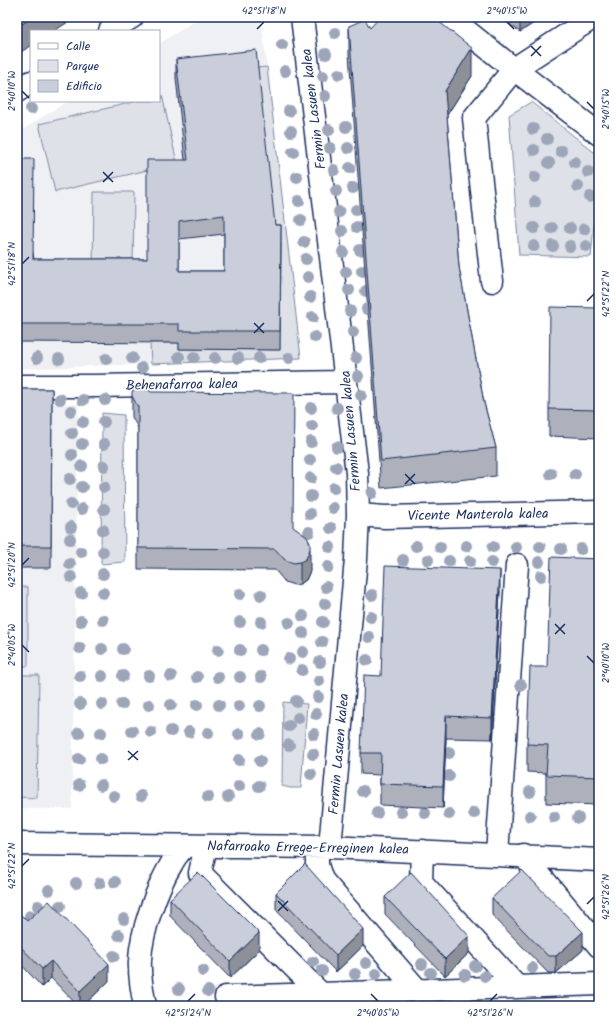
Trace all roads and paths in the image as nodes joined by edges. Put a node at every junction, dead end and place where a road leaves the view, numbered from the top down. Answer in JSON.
{"nodes":[{"id":1,"x":132,"y":17,"type":"edge"},
{"id":2,"x":302,"y":17,"type":"edge"},
{"id":3,"x":449,"y":17,"type":"edge"},
{"id":4,"x":594,"y":17,"type":"edge"},
{"id":5,"x":112,"y":30,"type":"edge"},
{"id":6,"x":514,"y":69,"type":"junction"},
{"id":7,"x":30,"y":83,"type":"edge"},
{"id":8,"x":17,"y":91,"type":"edge"},
{"id":9,"x":599,"y":134,"type":"edge"},
{"id":10,"x":492,"y":281,"type":"dead end"},
{"id":11,"x":346,"y":382,"type":"junction"},
{"id":12,"x":17,"y":386,"type":"edge"},
{"id":13,"x":599,"y":512,"type":"edge"},
{"id":14,"x":358,"y":515,"type":"junction"},
{"id":15,"x":517,"y":565,"type":"dead end"},
{"id":16,"x":17,"y":844,"type":"edge"},
{"id":17,"x":195,"y":846,"type":"junction"},
{"id":18,"x":324,"y":847,"type":"junction"},
{"id":19,"x":422,"y":851,"type":"junction"},
{"id":20,"x":497,"y":854,"type":"junction"},
{"id":21,"x":523,"y":855,"type":"junction"},
{"id":22,"x":599,"y":860,"type":"edge"},
{"id":23,"x":599,"y":946,"type":"edge"},
{"id":24,"x":599,"y":984,"type":"edge"},
{"id":25,"x":517,"y":987,"type":"junction"},
{"id":26,"x":418,"y":991,"type":"junction"},
{"id":27,"x":321,"y":994,"type":"junction"},
{"id":28,"x":226,"y":997,"type":"dead end"},
{"id":29,"x":145,"y":1006,"type":"edge"}],
"edges":[{"from":1,"to":5,"type":"street"},
{"from":2,"to":11,"type":"street","name":"Fermin Lasuen kalea"},
{"from":3,"to":6,"type":"street"},
{"from":4,"to":6,"type":"street"},
{"from":6,"to":9,"type":"street"},
{"from":6,"to":10,"type":"street"},
{"from":7,"to":8,"type":"street"},
{"from":11,"to":12,"type":"street","name":"Behenafarroa kalea"},
{"from":11,"to":14,"type":"street","name":"Fermin Lasuen kalea"},
{"from":13,"to":14,"type":"street","name":"Vicente Manterola kalea"},
{"from":14,"to":18,"type":"street","name":"Fermin Lasuen kalea"},
{"from":15,"to":20,"type":"street"},
{"from":16,"to":17,"type":"street","name":"Nafarroako Errege-Erreginen kalea"},
{"from":17,"to":18,"type":"street","name":"Nafarroako Errege-Erreginen kalea"},
{"from":17,"to":27,"type":"street"},
{"from":17,"to":29,"type":"street"},
{"from":18,"to":19,"type":"street","name":"Nafarroako Errege-Erreginen kalea"},
{"from":18,"to":26,"type":"street","name":"Fermin Lasuen kalea"},
{"from":19,"to":20,"type":"street","name":"Nafarroako Errege-Erreginen kalea"},
{"from":19,"to":25,"type":"street"},
{"from":20,"to":21,"type":"street","name":"Nafarroako Errege-Erreginen kalea"},
{"from":21,"to":22,"type":"street","name":"Nafarroako Errege-Erreginen kalea"},
{"from":21,"to":23,"type":"street"},
{"from":24,"to":25,"type":"street"},
{"from":25,"to":26,"type":"street"},
{"from":26,"to":27,"type":"street"},
{"from":27,"to":28,"type":"street"}]}
